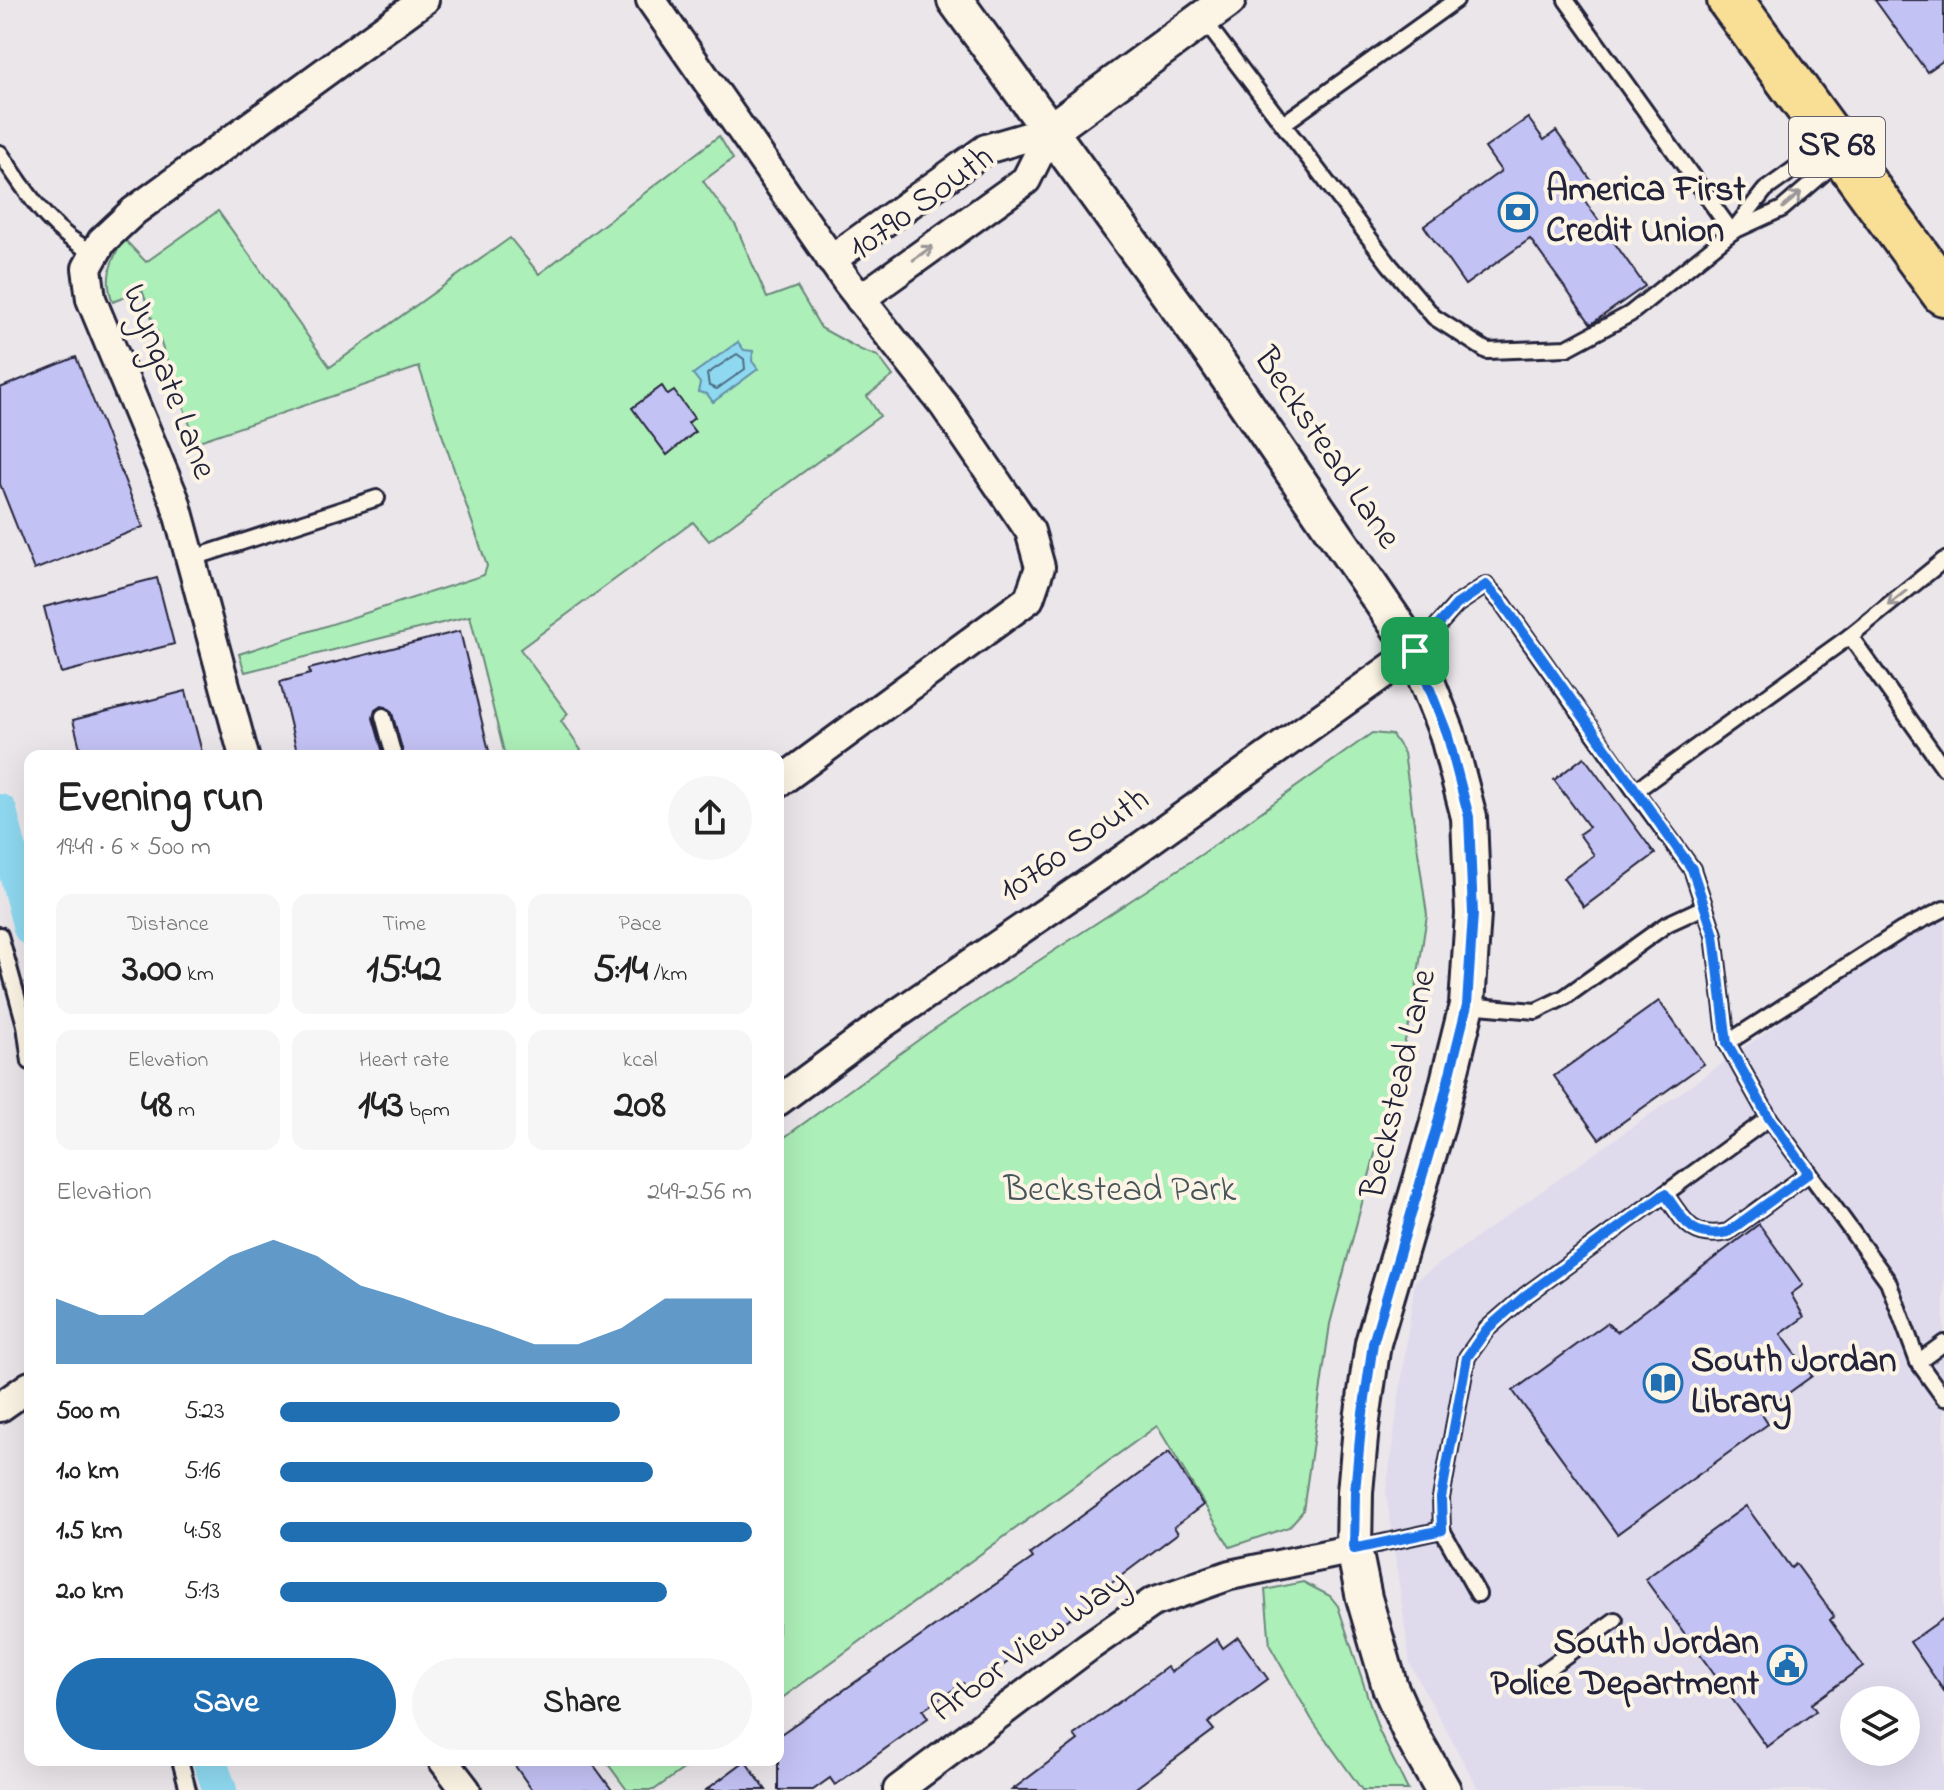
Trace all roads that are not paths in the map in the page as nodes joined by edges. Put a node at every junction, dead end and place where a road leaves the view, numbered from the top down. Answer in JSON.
{"nodes":[{"id":1,"x":424,"y":0,"type":"edge"},
{"id":2,"x":651,"y":0,"type":"edge"},
{"id":3,"x":955,"y":0,"type":"edge"},
{"id":4,"x":1456,"y":0,"type":"edge"},
{"id":5,"x":1566,"y":0,"type":"edge"},
{"id":6,"x":1730,"y":0,"type":"edge"},
{"id":7,"x":1216,"y":9,"type":"edge"},
{"id":8,"x":1283,"y":124,"type":"junction"},
{"id":9,"x":1051,"y":130,"type":"junction"},
{"id":10,"x":1838,"y":149,"type":"junction"},
{"id":11,"x":0,"y":153,"type":"edge"},
{"id":12,"x":1732,"y":232,"type":"junction"},
{"id":13,"x":95,"y":253,"type":"junction"},
{"id":14,"x":831,"y":260,"type":"junction"},
{"id":15,"x":1944,"y":293,"type":"edge"},
{"id":16,"x":860,"y":299,"type":"junction"},
{"id":17,"x":377,"y":498,"type":"dead end"},
{"id":18,"x":190,"y":559,"type":"junction"},
{"id":19,"x":1944,"y":560,"type":"edge"},
{"id":20,"x":1850,"y":636,"type":"junction"},
{"id":21,"x":1415,"y":651,"type":"junction"},
{"id":22,"x":383,"y":716,"type":"dead end"},
{"id":23,"x":242,"y":750,"type":"edge"},
{"id":24,"x":392,"y":750,"type":"edge"},
{"id":25,"x":1944,"y":768,"type":"edge"},
{"id":26,"x":784,"y":779,"type":"edge"},
{"id":27,"x":1635,"y":791,"type":"junction"},
{"id":28,"x":1704,"y":907,"type":"junction"},
{"id":29,"x":1944,"y":909,"type":"edge"},
{"id":30,"x":0,"y":935,"type":"edge"},
{"id":31,"x":1467,"y":1005,"type":"junction"},
{"id":32,"x":24,"y":1021,"type":"edge"},
{"id":33,"x":1727,"y":1043,"type":"junction"},
{"id":34,"x":784,"y":1097,"type":"edge"},
{"id":35,"x":1769,"y":1118,"type":"junction"},
{"id":36,"x":1809,"y":1173,"type":"junction"},
{"id":37,"x":1665,"y":1194,"type":"junction"},
{"id":38,"x":1944,"y":1343,"type":"edge"},
{"id":39,"x":1918,"y":1362,"type":"junction"},
{"id":40,"x":24,"y":1390,"type":"edge"},
{"id":41,"x":1944,"y":1398,"type":"edge"},
{"id":42,"x":0,"y":1407,"type":"edge"},
{"id":43,"x":1442,"y":1530,"type":"junction"},
{"id":44,"x":1354,"y":1549,"type":"junction"},
{"id":45,"x":1478,"y":1594,"type":"dead end"},
{"id":46,"x":1615,"y":1620,"type":"dead end"},
{"id":47,"x":1537,"y":1676,"type":"dead end"},
{"id":48,"x":182,"y":1766,"type":"edge"},
{"id":49,"x":448,"y":1766,"type":"edge"},
{"id":50,"x":188,"y":1790,"type":"edge"},
{"id":51,"x":466,"y":1790,"type":"edge"},
{"id":52,"x":898,"y":1790,"type":"edge"},
{"id":53,"x":1443,"y":1790,"type":"edge"}],
"edges":[{"from":1,"to":13,"type":"street","name":"Wyngate Lane"},
{"from":2,"to":14,"type":"street"},
{"from":3,"to":9,"type":"street","name":"Beckstead Lane"},
{"from":4,"to":8,"type":"lane"},
{"from":5,"to":12,"type":"lane"},
{"from":6,"to":10,"type":"main road","number":"SR 68"},
{"from":7,"to":8,"type":"lane"},
{"from":7,"to":9,"type":"street","name":"10790 South"},
{"from":8,"to":12,"type":"lane"},
{"from":9,"to":14,"type":"street","name":"10790 South"},
{"from":16,"to":9,"type":"street","name":"10790 South","one_way":true},
{"from":9,"to":21,"type":"street","name":"Beckstead Lane"},
{"from":12,"to":10,"type":"lane","one_way":true},
{"from":10,"to":12,"type":"lane"},
{"from":10,"to":15,"type":"main road","number":"SR 68"},
{"from":11,"to":13,"type":"lane"},
{"from":13,"to":18,"type":"street","name":"Wyngate Lane"},
{"from":14,"to":16,"type":"street"},
{"from":16,"to":26,"type":"street"},
{"from":17,"to":18,"type":"lane"},
{"from":18,"to":23,"type":"street","name":"Wyngate Lane"},
{"from":19,"to":20,"type":"lane","one_way":true},
{"from":20,"to":25,"type":"lane"},
{"from":20,"to":27,"type":"lane"},
{"from":21,"to":27,"type":"lane"},
{"from":21,"to":31,"type":"street","name":"Beckstead Lane"},
{"from":21,"to":34,"type":"street","name":"10760 South"},
{"from":22,"to":24,"type":"lane"},
{"from":27,"to":28,"type":"lane"},
{"from":28,"to":31,"type":"lane"},
{"from":28,"to":33,"type":"lane"},
{"from":29,"to":33,"type":"lane"},
{"from":30,"to":32,"type":"lane"},
{"from":31,"to":44,"type":"street","name":"Beckstead Lane"},
{"from":33,"to":35,"type":"lane"},
{"from":35,"to":36,"type":"lane"},
{"from":35,"to":37,"type":"lane"},
{"from":36,"to":37,"type":"lane"},
{"from":36,"to":39,"type":"lane"},
{"from":37,"to":43,"type":"lane"},
{"from":38,"to":39,"type":"lane"},
{"from":39,"to":41,"type":"lane"},
{"from":40,"to":42,"type":"street"},
{"from":43,"to":44,"type":"lane"},
{"from":43,"to":45,"type":"lane"},
{"from":44,"to":52,"type":"street","name":"Arbor View Way"},
{"from":44,"to":53,"type":"street","name":"Beckstead Lane"},
{"from":46,"to":47,"type":"lane"},
{"from":48,"to":50,"type":"lane"},
{"from":49,"to":51,"type":"street"}]}
